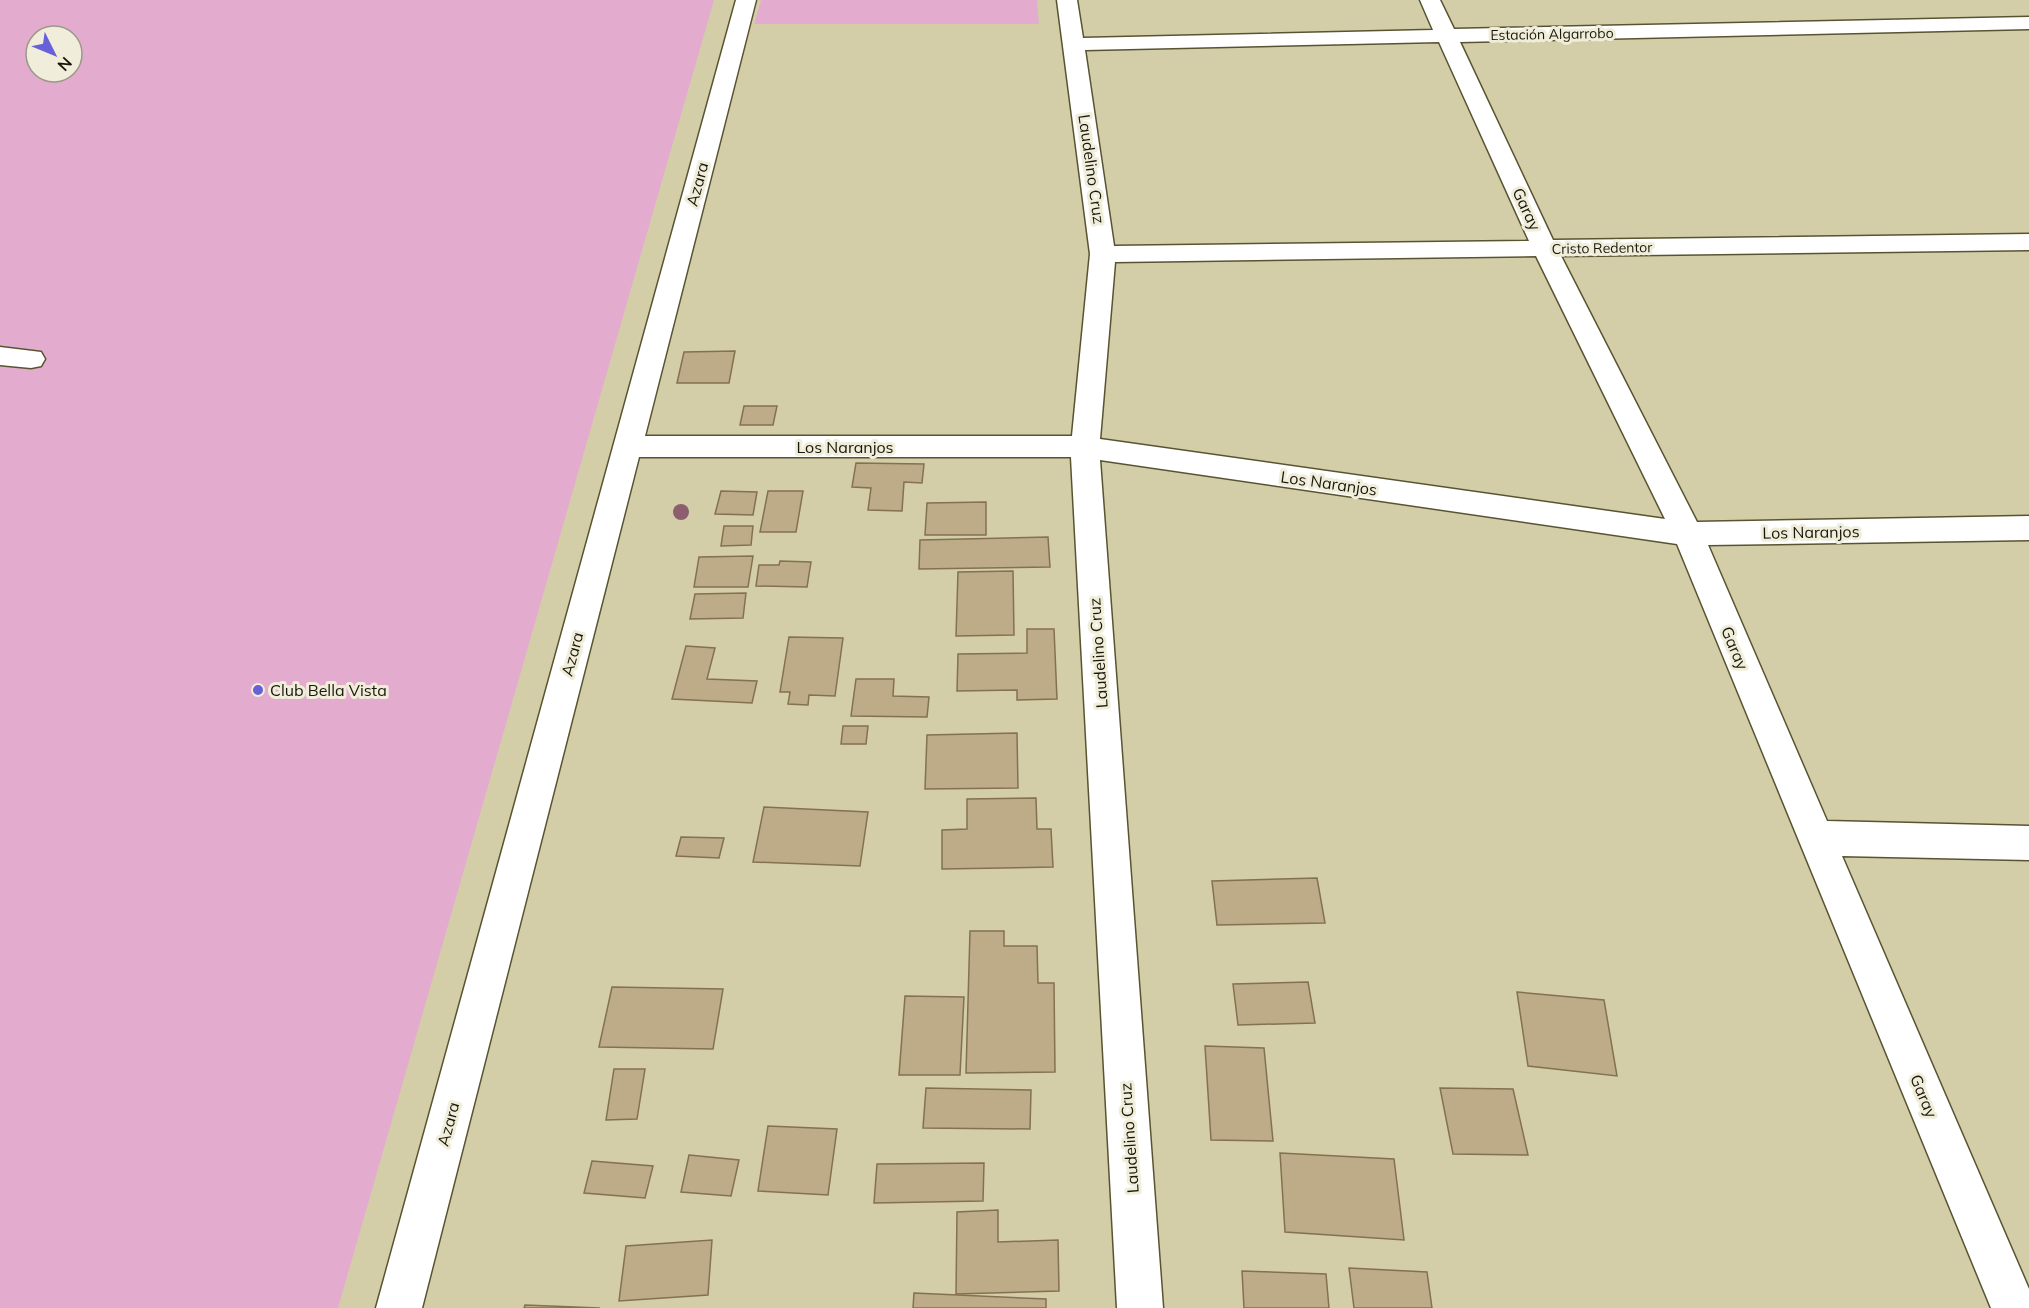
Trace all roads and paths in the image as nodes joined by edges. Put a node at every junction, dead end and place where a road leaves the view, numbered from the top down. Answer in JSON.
{"nodes":[{"id":1,"x":746,"y":0,"type":"edge"},
{"id":2,"x":1067,"y":0,"type":"edge"},
{"id":3,"x":1431,"y":0,"type":"edge"},
{"id":4,"x":2029,"y":23,"type":"edge"},
{"id":5,"x":1448,"y":36,"type":"junction"},
{"id":6,"x":1075,"y":44,"type":"junction"},
{"id":7,"x":2029,"y":242,"type":"edge"},
{"id":8,"x":1545,"y":249,"type":"junction"},
{"id":9,"x":1103,"y":254,"type":"junction"},
{"id":10,"x":0,"y":356,"type":"edge"},
{"id":11,"x":31,"y":359,"type":"dead end"},
{"id":12,"x":628,"y":446,"type":"junction"},
{"id":13,"x":1085,"y":447,"type":"junction"},
{"id":14,"x":2029,"y":528,"type":"edge"},
{"id":15,"x":1688,"y":534,"type":"junction"},
{"id":16,"x":1815,"y":837,"type":"junction"},
{"id":17,"x":2029,"y":843,"type":"edge"},
{"id":18,"x":399,"y":1308,"type":"edge"},
{"id":19,"x":1140,"y":1308,"type":"edge"},
{"id":20,"x":2014,"y":1308,"type":"edge"}],
"edges":[{"from":1,"to":12,"type":"street","name":"Azara"},
{"from":2,"to":6,"type":"street","name":"Laudelino Cruz"},
{"from":3,"to":5,"type":"street","name":"Garay"},
{"from":4,"to":5,"type":"street","name":"Estación Algarrobo"},
{"from":5,"to":6,"type":"street","name":"Estación Algarrobo"},
{"from":5,"to":8,"type":"street","name":"Garay"},
{"from":6,"to":9,"type":"street","name":"Laudelino Cruz"},
{"from":7,"to":8,"type":"street","name":"Cristo Redentor"},
{"from":8,"to":9,"type":"street","name":"Cristo Redentor"},
{"from":8,"to":15,"type":"street","name":"Garay"},
{"from":9,"to":13,"type":"street","name":"Laudelino Cruz"},
{"from":10,"to":11,"type":"street"},
{"from":12,"to":13,"type":"street","name":"Los Naranjos"},
{"from":12,"to":18,"type":"street","name":"Azara"},
{"from":13,"to":15,"type":"street","name":"Los Naranjos"},
{"from":13,"to":19,"type":"street","name":"Laudelino Cruz"},
{"from":14,"to":15,"type":"street","name":"Los Naranjos"},
{"from":15,"to":16,"type":"street","name":"Garay"},
{"from":16,"to":17,"type":"street"},
{"from":16,"to":20,"type":"street","name":"Garay"}]}
